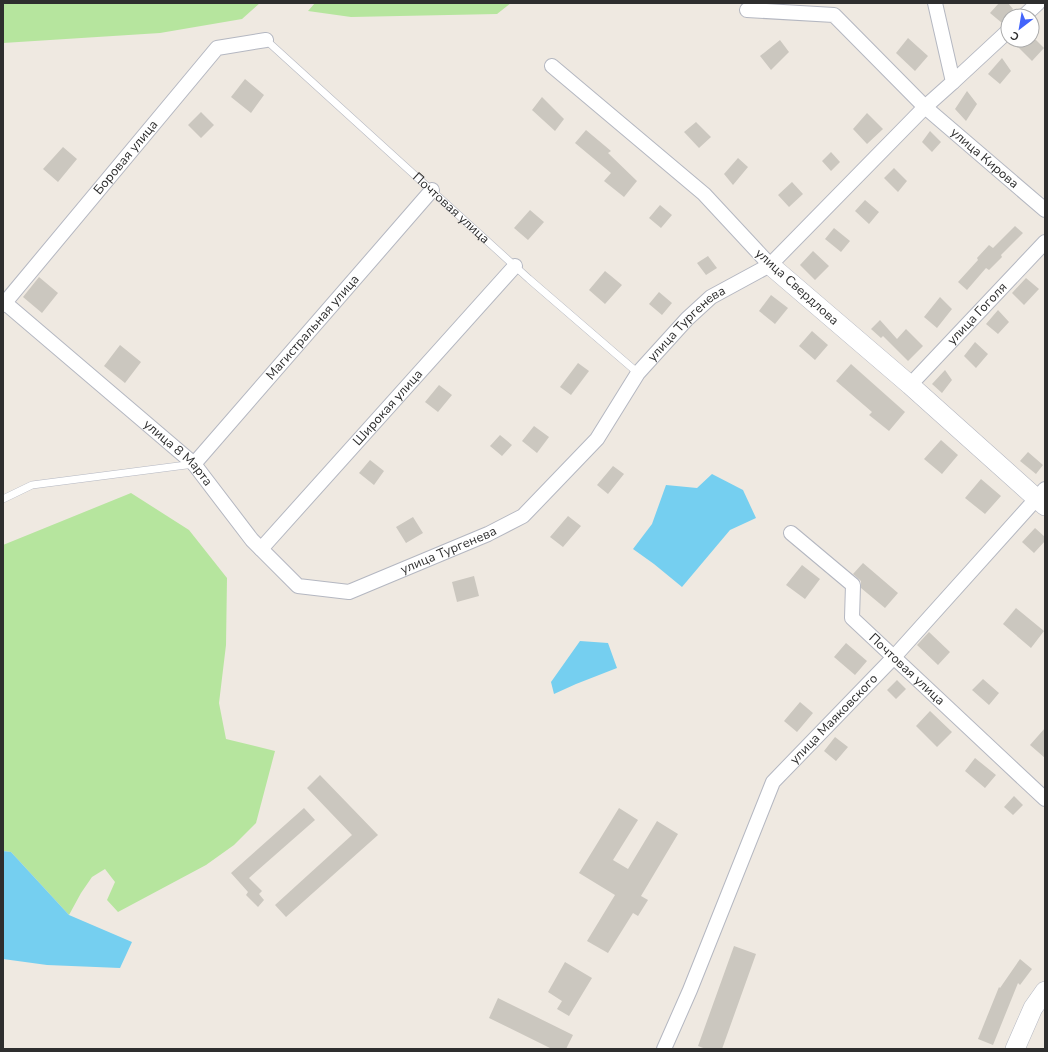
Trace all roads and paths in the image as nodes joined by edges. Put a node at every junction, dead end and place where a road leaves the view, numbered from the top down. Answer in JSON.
{"nodes":[{"id":1,"x":935,"y":3,"type":"edge"},
{"id":2,"x":747,"y":10,"type":"dead end"},
{"id":3,"x":1000,"y":38,"type":"edge"},
{"id":4,"x":266,"y":40,"type":"joint"},
{"id":5,"x":552,"y":66,"type":"dead end"},
{"id":6,"x":953,"y":82,"type":"junction"},
{"id":7,"x":925,"y":106,"type":"junction"},
{"id":8,"x":432,"y":190,"type":"junction"},
{"id":9,"x":1045,"y":210,"type":"edge"},
{"id":10,"x":1045,"y":242,"type":"edge"},
{"id":11,"x":770,"y":265,"type":"junction"},
{"id":12,"x":515,"y":266,"type":"junction"},
{"id":13,"x":4,"y":303,"type":"edge"},
{"id":14,"x":638,"y":373,"type":"junction"},
{"id":15,"x":910,"y":385,"type":"junction"},
{"id":16,"x":194,"y":464,"type":"junction"},
{"id":17,"x":1042,"y":498,"type":"edge"},
{"id":18,"x":3,"y":499,"type":"edge"},
{"id":19,"x":791,"y":533,"type":"dead end"},
{"id":20,"x":261,"y":549,"type":"junction"},
{"id":21,"x":350,"y":592,"type":"joint"},
{"id":22,"x":894,"y":657,"type":"junction"},
{"id":23,"x":1045,"y":799,"type":"edge"},
{"id":24,"x":1045,"y":992,"type":"edge"},
{"id":25,"x":664,"y":1049,"type":"edge"},
{"id":26,"x":1015,"y":1049,"type":"edge"}],
"edges":[{"from":1,"to":6,"type":"street"},
{"from":2,"to":7,"type":"street","name":"улица Кирова"},
{"from":3,"to":6,"type":"street","name":"улица Тургенева"},
{"from":4,"to":8,"type":"lane","name":"Почтовая улица"},
{"from":4,"to":13,"type":"street","name":"Боровая улица"},
{"from":5,"to":11,"type":"street","name":"улица Свердлова"},
{"from":6,"to":7,"type":"street","name":"улица Тургенева"},
{"from":7,"to":9,"type":"street","name":"улица Кирова"},
{"from":7,"to":11,"type":"street","name":"улица Тургенева"},
{"from":8,"to":12,"type":"lane","name":"Почтовая улица"},
{"from":8,"to":16,"type":"street","name":"Магистральная улица"},
{"from":10,"to":15,"type":"street","name":"улица Гоголя"},
{"from":11,"to":14,"type":"street","name":"улица Тургенева"},
{"from":11,"to":15,"type":"street","name":"улица Свердлова"},
{"from":12,"to":14,"type":"lane","name":"Почтовая улица"},
{"from":12,"to":20,"type":"street","name":"Широкая улица"},
{"from":13,"to":16,"type":"street","name":"улица 8 Марта"},
{"from":14,"to":21,"type":"street","name":"улица Тургенева"},
{"from":15,"to":17,"type":"street","name":"улица Свердлова"},
{"from":16,"to":18,"type":"lane"},
{"from":16,"to":20,"type":"street","name":"улица 8 Марта"},
{"from":17,"to":22,"type":"street","name":"улица Маяковского"},
{"from":19,"to":22,"type":"street","name":"Почтовая улица"},
{"from":20,"to":21,"type":"street","name":"улица 8 Марта"},
{"from":22,"to":23,"type":"street","name":"Почтовая улица"},
{"from":22,"to":25,"type":"street","name":"улица Маяковского"},
{"from":24,"to":26,"type":"street"}]}
